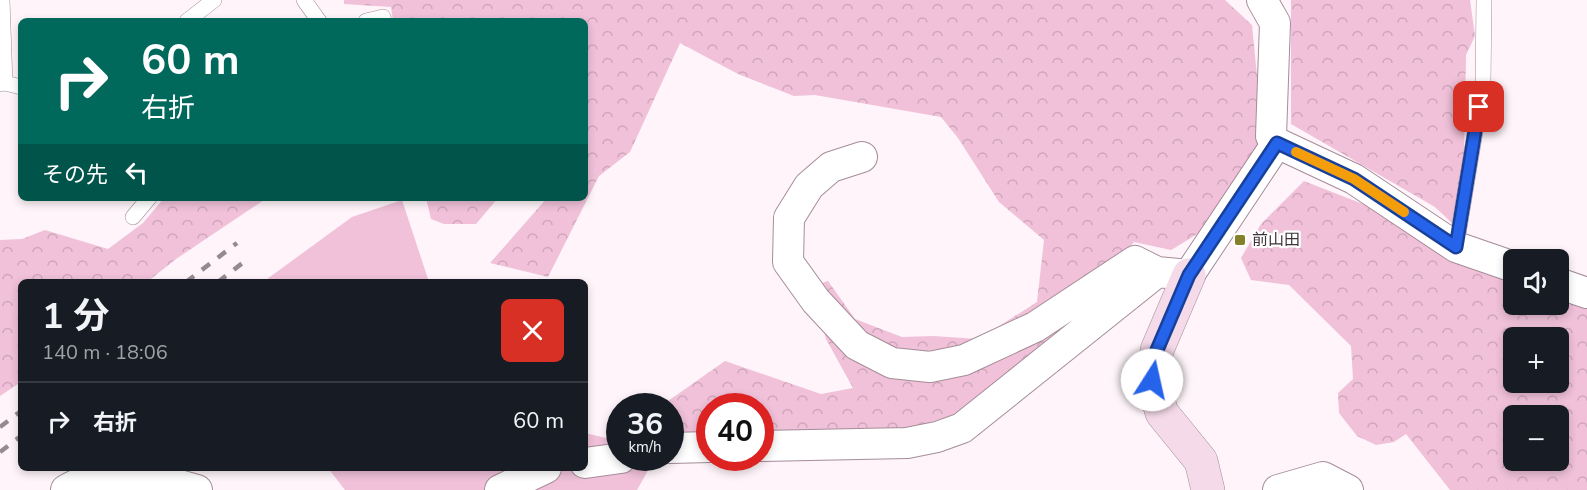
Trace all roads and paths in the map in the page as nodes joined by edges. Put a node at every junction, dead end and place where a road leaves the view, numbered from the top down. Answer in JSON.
{"nodes":[{"id":1,"x":2,"y":0,"type":"edge"},
{"id":2,"x":304,"y":0,"type":"edge"},
{"id":3,"x":1262,"y":0,"type":"edge"},
{"id":4,"x":1484,"y":0,"type":"edge"},
{"id":5,"x":205,"y":3,"type":"edge"},
{"id":6,"x":190,"y":18,"type":"edge"},
{"id":7,"x":318,"y":18,"type":"edge"},
{"id":8,"x":3,"y":84,"type":"edge"},
{"id":9,"x":18,"y":86,"type":"edge"},
{"id":10,"x":1277,"y":143,"type":"junction"},
{"id":11,"x":862,"y":157,"type":"dead end"},
{"id":12,"x":146,"y":201,"type":"edge"},
{"id":13,"x":134,"y":217,"type":"dead end"},
{"id":14,"x":1456,"y":247,"type":"junction"},
{"id":15,"x":1503,"y":263,"type":"edge"},
{"id":16,"x":1157,"y":272,"type":"junction"},
{"id":17,"x":1189,"y":275,"type":"junction"},
{"id":18,"x":1569,"y":287,"type":"edge"},
{"id":19,"x":1587,"y":293,"type":"edge"},
{"id":20,"x":774,"y":446,"type":"edge"},
{"id":21,"x":606,"y":460,"type":"edge"},
{"id":22,"x":588,"y":463,"type":"edge"},
{"id":23,"x":540,"y":471,"type":"edge"},
{"id":24,"x":66,"y":490,"type":"edge"},
{"id":25,"x":197,"y":490,"type":"edge"},
{"id":26,"x":500,"y":490,"type":"edge"},
{"id":27,"x":1208,"y":490,"type":"edge"},
{"id":28,"x":1278,"y":490,"type":"edge"},
{"id":29,"x":1348,"y":490,"type":"edge"}],
"edges":[{"from":1,"to":8,"type":"lane"},
{"from":2,"to":7,"type":"lane"},
{"from":3,"to":10,"type":"street"},
{"from":4,"to":14,"type":"lane"},
{"from":5,"to":6,"type":"lane"},
{"from":8,"to":9,"type":"lane"},
{"from":10,"to":14,"type":"street"},
{"from":10,"to":17,"type":"street"},
{"from":11,"to":16,"type":"street"},
{"from":12,"to":13,"type":"lane"},
{"from":14,"to":15,"type":"street"},
{"from":16,"to":17,"type":"street"},
{"from":16,"to":20,"type":"street"},
{"from":17,"to":27,"type":"street"},
{"from":18,"to":19,"type":"street"},
{"from":21,"to":22,"type":"street"},
{"from":23,"to":26,"type":"street"},
{"from":24,"to":25,"type":"street"},
{"from":28,"to":29,"type":"street"}]}
